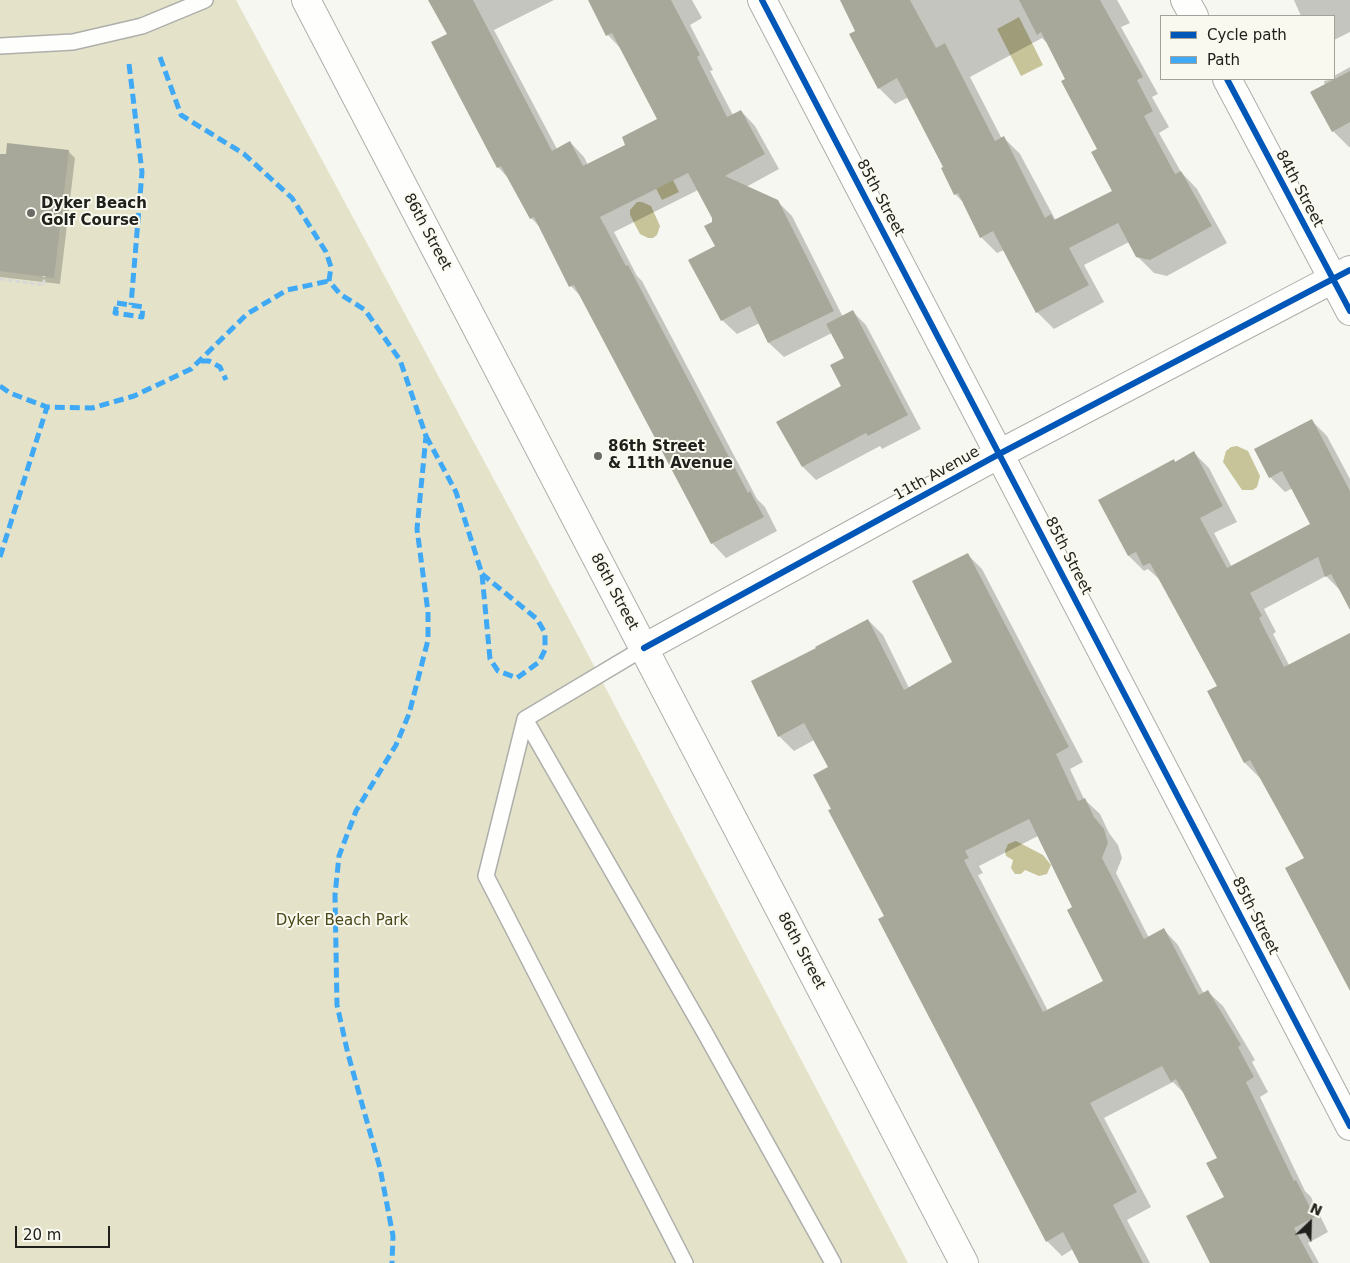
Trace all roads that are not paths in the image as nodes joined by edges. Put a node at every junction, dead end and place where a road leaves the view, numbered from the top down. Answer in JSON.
{"nodes":[{"id":1,"x":205,"y":0,"type":"edge"},
{"id":2,"x":306,"y":0,"type":"edge"},
{"id":3,"x":762,"y":0,"type":"edge"},
{"id":4,"x":1185,"y":0,"type":"edge"},
{"id":5,"x":1193,"y":15,"type":"edge"},
{"id":6,"x":0,"y":46,"type":"edge"},
{"id":7,"x":1228,"y":80,"type":"edge"},
{"id":8,"x":1341,"y":274,"type":"edge"},
{"id":9,"x":1350,"y":311,"type":"edge"},
{"id":10,"x":1000,"y":453,"type":"junction"},
{"id":11,"x":644,"y":648,"type":"junction"},
{"id":12,"x":525,"y":719,"type":"junction"},
{"id":13,"x":1350,"y":1126,"type":"edge"},
{"id":14,"x":686,"y":1263,"type":"edge"},
{"id":15,"x":833,"y":1263,"type":"edge"},
{"id":16,"x":964,"y":1263,"type":"edge"}],
"edges":[{"from":1,"to":6,"type":"lane"},
{"from":2,"to":11,"type":"street","name":"86th Street"},
{"from":3,"to":10,"type":"street","name":"85th Street"},
{"from":4,"to":5,"type":"street"},
{"from":7,"to":8,"type":"street","name":"84th Street"},
{"from":8,"to":9,"type":"street","name":"84th Street"},
{"from":8,"to":10,"type":"street","name":"11th Avenue"},
{"from":10,"to":11,"type":"street","name":"11th Avenue"},
{"from":10,"to":13,"type":"street","name":"85th Street"},
{"from":11,"to":12,"type":"lane"},
{"from":11,"to":16,"type":"street","name":"86th Street"},
{"from":12,"to":14,"type":"lane"},
{"from":12,"to":15,"type":"lane"}]}
